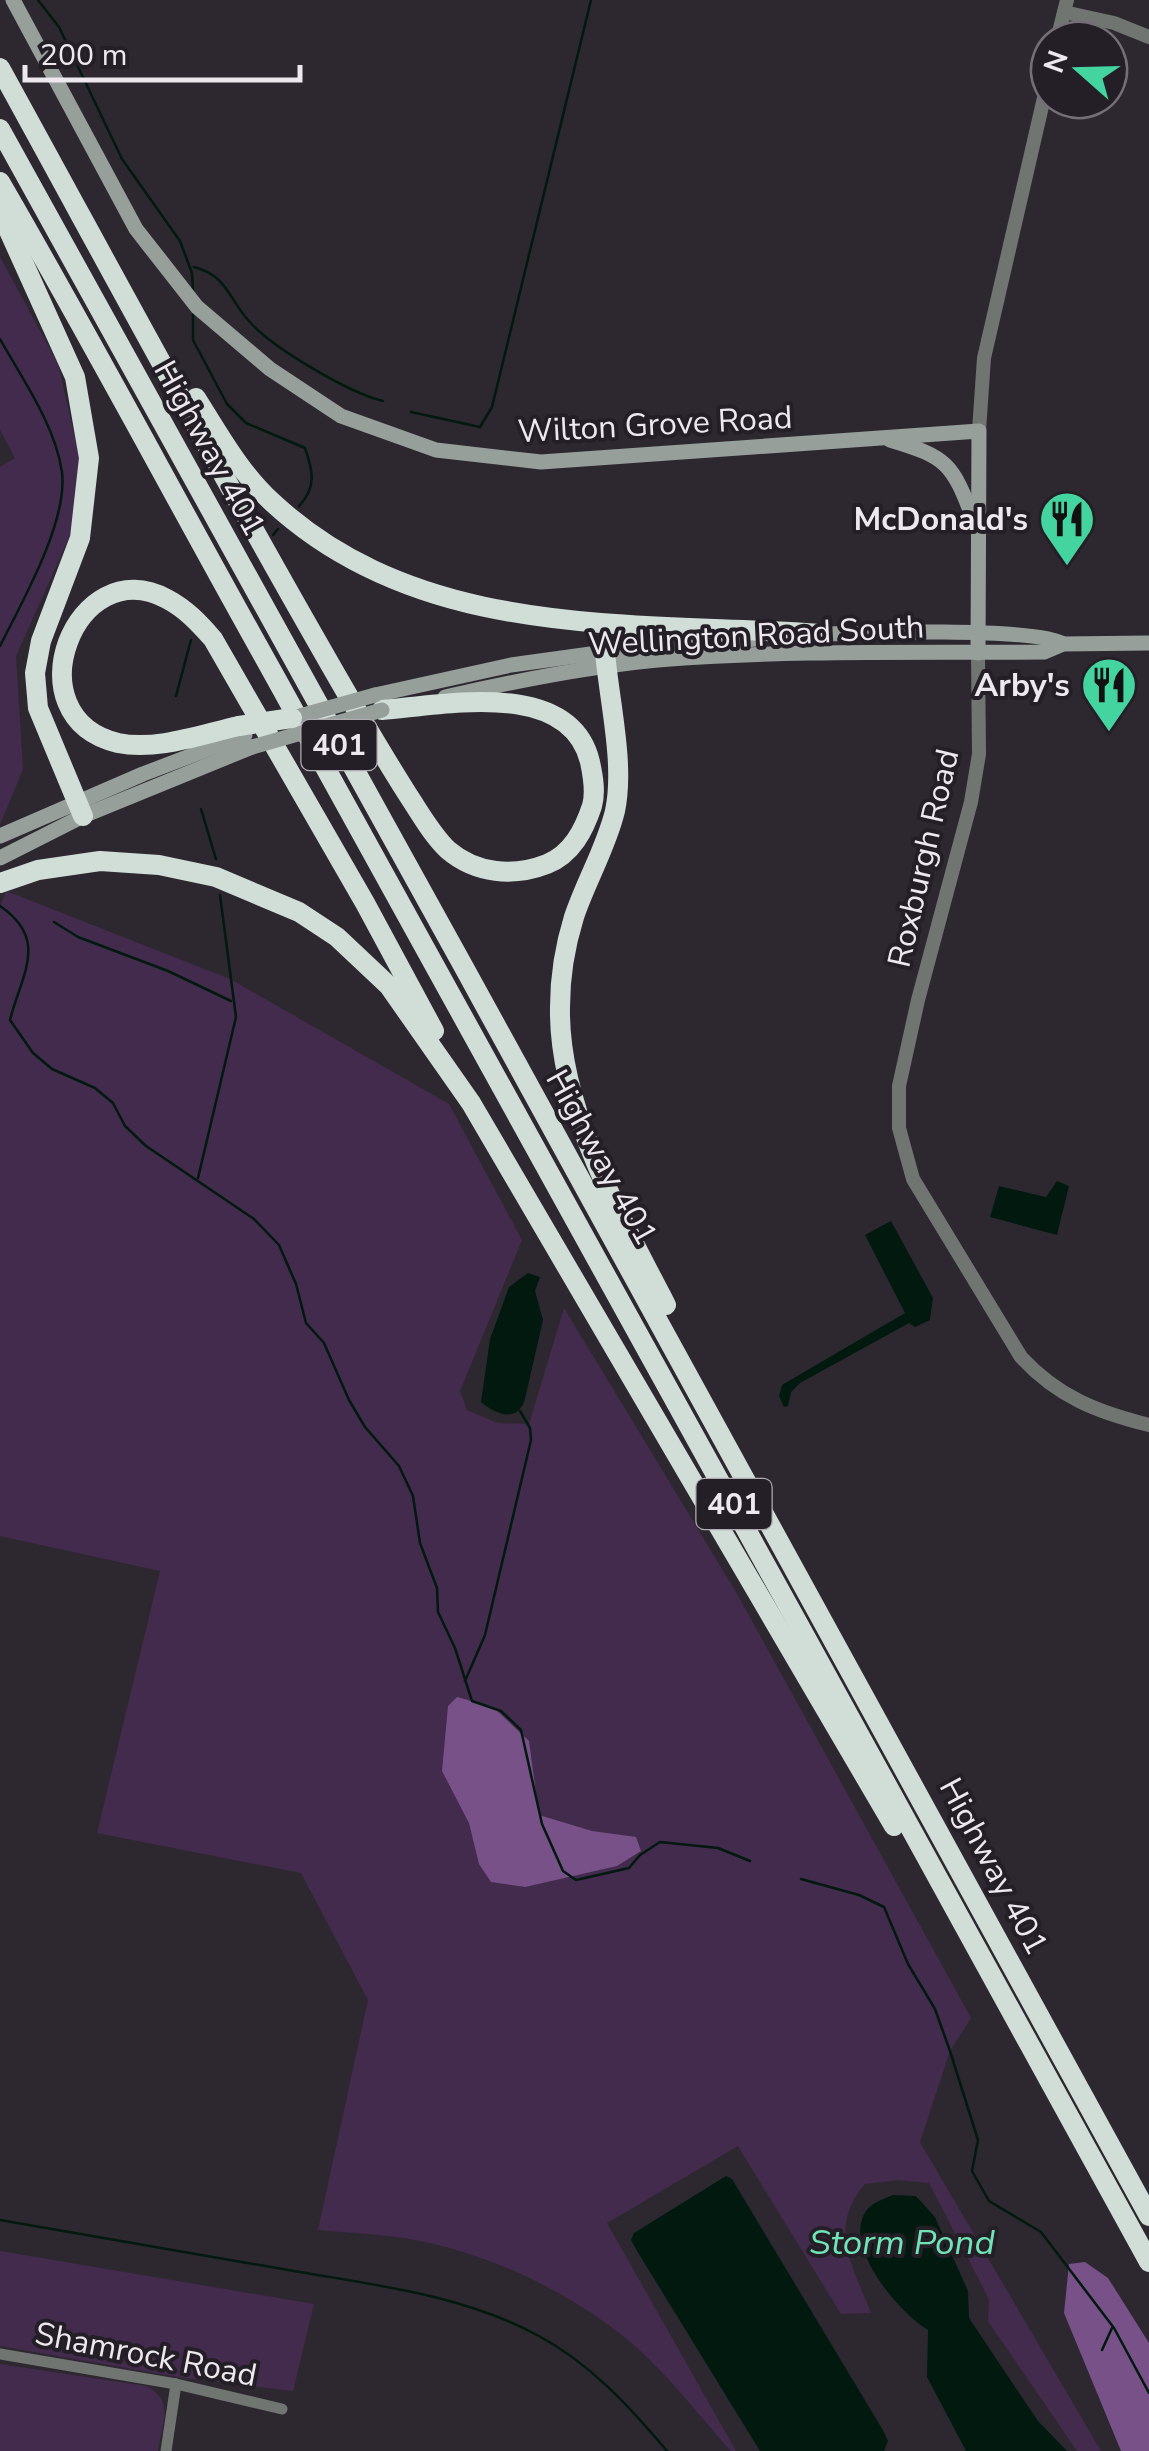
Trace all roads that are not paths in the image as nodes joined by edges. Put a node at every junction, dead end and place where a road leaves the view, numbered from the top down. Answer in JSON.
{"nodes":[{"id":1,"x":14,"y":0,"type":"edge"},
{"id":2,"x":1065,"y":6,"type":"edge"},
{"id":3,"x":1149,"y":37,"type":"edge"},
{"id":4,"x":0,"y":68,"type":"edge"},
{"id":5,"x":1039,"y":120,"type":"edge"},
{"id":6,"x":0,"y":129,"type":"edge"},
{"id":7,"x":0,"y":182,"type":"edge"},
{"id":8,"x":0,"y":211,"type":"edge"},
{"id":9,"x":117,"y":280,"type":"junction"},
{"id":10,"x":978,"y":431,"type":"junction"},
{"id":11,"x":881,"y":437,"type":"junction"},
{"id":12,"x":977,"y":531,"type":"junction"},
{"id":13,"x":978,"y":633,"type":"junction"},
{"id":14,"x":821,"y":634,"type":"junction"},
{"id":15,"x":1063,"y":644,"type":"junction"},
{"id":16,"x":1149,"y":644,"type":"edge"},
{"id":17,"x":978,"y":653,"type":"junction"},
{"id":18,"x":605,"y":659,"type":"junction"},
{"id":19,"x":378,"y":703,"type":"junction"},
{"id":20,"x":292,"y":718,"type":"joint"},
{"id":21,"x":245,"y":736,"type":"junction"},
{"id":22,"x":80,"y":809,"type":"junction"},
{"id":23,"x":0,"y":836,"type":"edge"},
{"id":24,"x":0,"y":858,"type":"edge"},
{"id":25,"x":0,"y":883,"type":"edge"},
{"id":26,"x":471,"y":1103,"type":"junction"},
{"id":27,"x":683,"y":1360,"type":"junction"},
{"id":28,"x":1149,"y":1425,"type":"edge"},
{"id":29,"x":947,"y":1897,"type":"junction"},
{"id":30,"x":1149,"y":2216,"type":"edge"},
{"id":31,"x":1149,"y":2262,"type":"edge"},
{"id":32,"x":0,"y":2354,"type":"edge"},
{"id":33,"x":176,"y":2384,"type":"junction"},
{"id":34,"x":282,"y":2409,"type":"dead end"},
{"id":35,"x":166,"y":2451,"type":"edge"}],
"edges":[{"from":1,"to":11,"type":"main road","name":"Wilton Grove Road"},
{"from":2,"to":3,"type":"street"},
{"from":4,"to":9,"type":"highway"},
{"from":5,"to":10,"type":"street","name":"Roxburgh Road"},
{"from":6,"to":27,"type":"highway","name":"Highway 401","number":"401"},
{"from":7,"to":29,"type":"highway","name":"Highway 401","number":"401"},
{"from":8,"to":22,"type":"highway"},
{"from":9,"to":14,"type":"highway"},
{"from":9,"to":19,"type":"highway"},
{"from":10,"to":11,"type":"main road","name":"Wilton Grove Road"},
{"from":10,"to":12,"type":"main road","name":"Roxburgh Road"},
{"from":11,"to":12,"type":"main road"},
{"from":12,"to":13,"type":"main road","name":"Roxburgh Road"},
{"from":13,"to":14,"type":"main road"},
{"from":13,"to":15,"type":"main road"},
{"from":13,"to":17,"type":"main road","name":"Roxburgh Road"},
{"from":14,"to":18,"type":"main road"},
{"from":15,"to":16,"type":"main road","name":"Wellington Road South"},
{"from":15,"to":17,"type":"main road","name":"Wellington Road South"},
{"from":17,"to":18,"type":"main road","name":"Wellington Road South"},
{"from":17,"to":28,"type":"street","name":"Roxburgh Road"},
{"from":18,"to":19,"type":"main road","name":"Wellington Road South"},
{"from":18,"to":27,"type":"highway"},
{"from":19,"to":20,"type":"main road","name":"Wellington Road South","bridge":true},
{"from":19,"to":21,"type":"main road","name":"Wellington Road South","bridge":true},
{"from":20,"to":21,"type":"highway","bridge":true},
{"from":21,"to":22,"type":"main road","name":"Wellington Road South"},
{"from":21,"to":26,"type":"highway"},
{"from":22,"to":23,"type":"main road"},
{"from":22,"to":24,"type":"main road"},
{"from":25,"to":26,"type":"highway"},
{"from":26,"to":29,"type":"highway"},
{"from":27,"to":30,"type":"highway","name":"Highway 401","number":"401"},
{"from":29,"to":31,"type":"highway","name":"Highway 401","number":"401"},
{"from":32,"to":33,"type":"street","name":"Shamrock Road"},
{"from":33,"to":34,"type":"street","name":"Shamrock Road"},
{"from":33,"to":35,"type":"street"}]}
